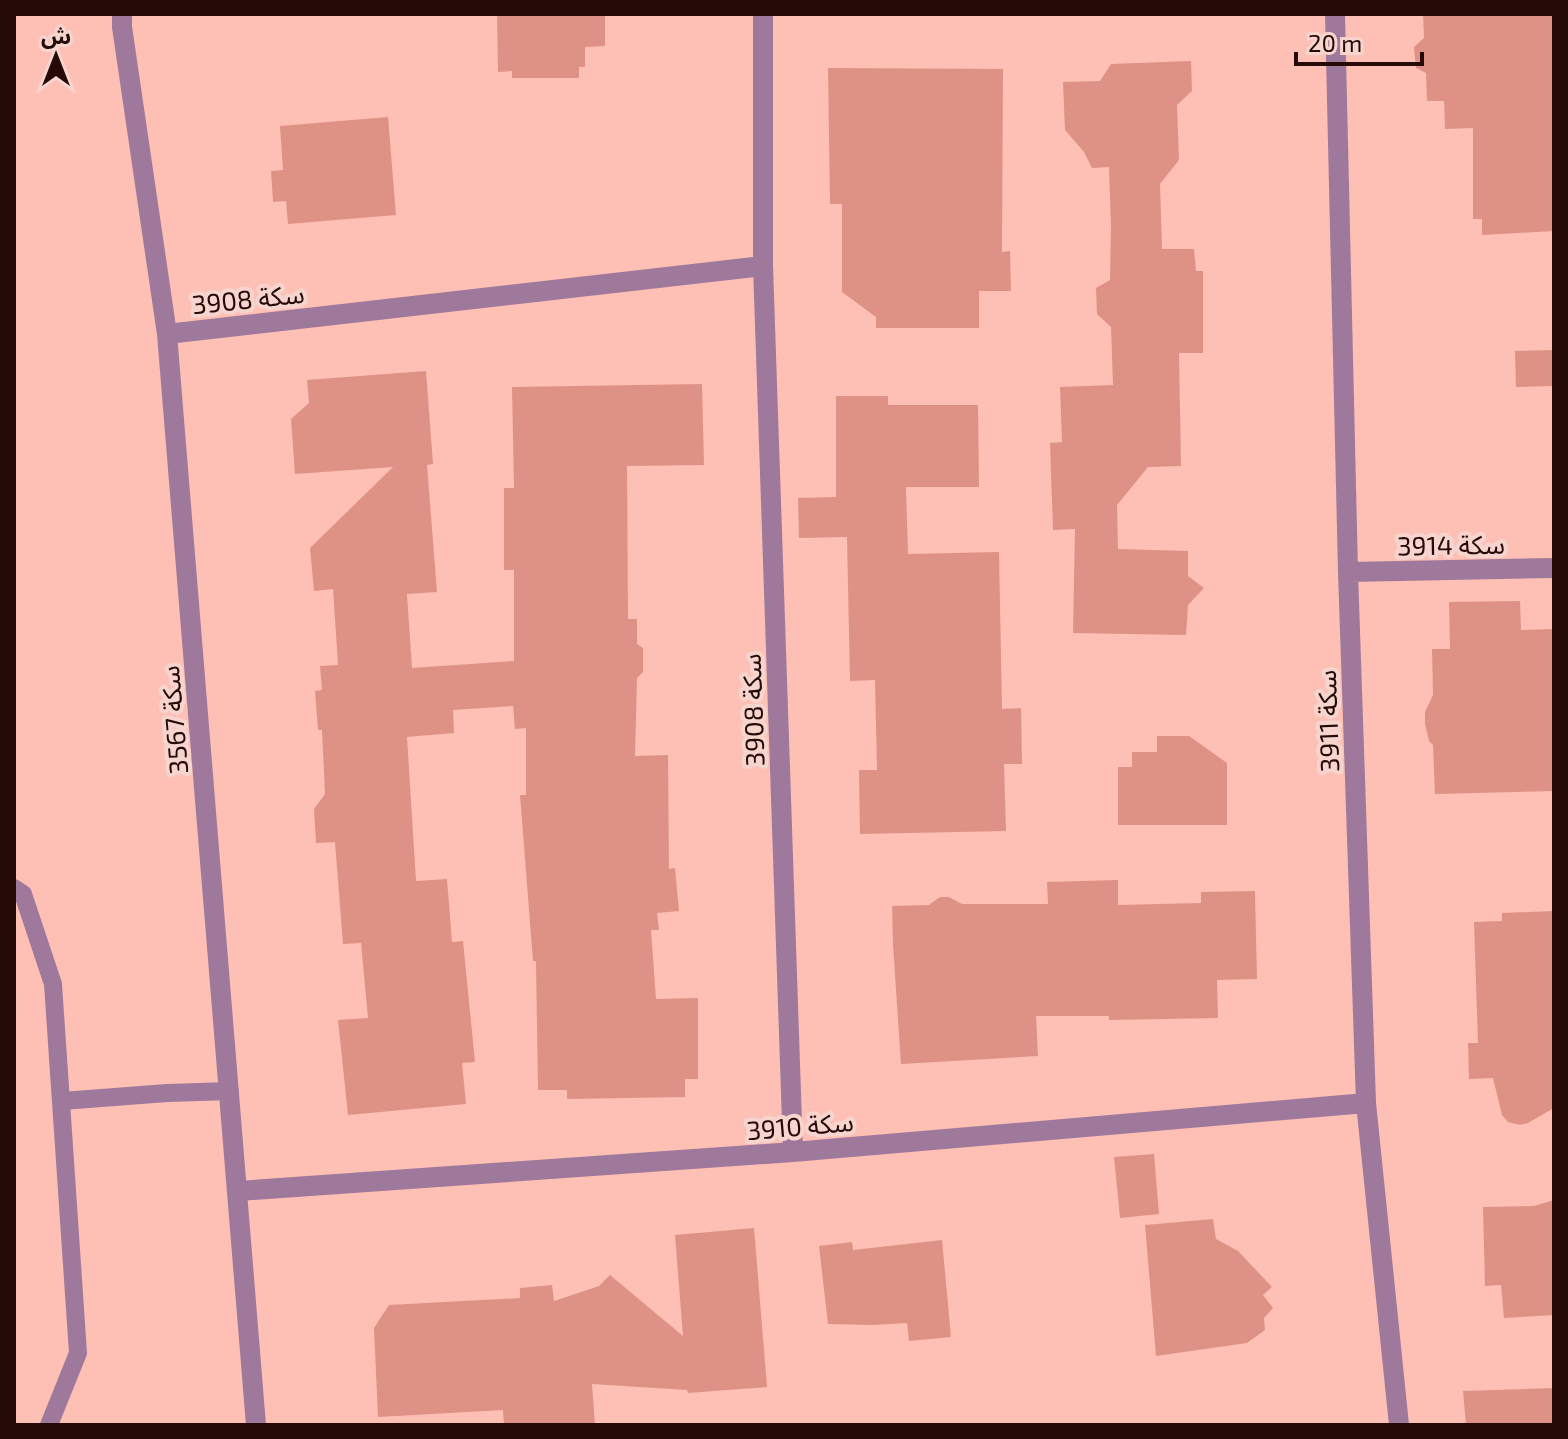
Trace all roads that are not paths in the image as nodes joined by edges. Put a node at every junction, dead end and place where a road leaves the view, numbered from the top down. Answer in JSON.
{"nodes":[{"id":1,"x":122,"y":14,"type":"edge"},
{"id":2,"x":763,"y":14,"type":"edge"},
{"id":3,"x":1335,"y":14,"type":"edge"},
{"id":4,"x":763,"y":266,"type":"junction"},
{"id":5,"x":167,"y":334,"type":"junction"},
{"id":6,"x":1554,"y":568,"type":"edge"},
{"id":7,"x":1348,"y":572,"type":"junction"},
{"id":8,"x":14,"y":888,"type":"edge"},
{"id":9,"x":230,"y":1091,"type":"junction"},
{"id":10,"x":62,"y":1101,"type":"junction"},
{"id":11,"x":1366,"y":1103,"type":"junction"},
{"id":12,"x":793,"y":1152,"type":"junction"},
{"id":13,"x":238,"y":1191,"type":"junction"},
{"id":14,"x":49,"y":1425,"type":"edge"},
{"id":15,"x":256,"y":1425,"type":"edge"},
{"id":16,"x":1399,"y":1425,"type":"edge"}],
"edges":[{"from":1,"to":5,"type":"street","name":"سكة 3567"},
{"from":2,"to":4,"type":"street","name":"سكة 3908"},
{"from":3,"to":7,"type":"street","name":"سكة 3911"},
{"from":4,"to":5,"type":"street","name":"سكة 3908"},
{"from":4,"to":12,"type":"street","name":"سكة 3908"},
{"from":5,"to":9,"type":"street","name":"سكة 3567"},
{"from":6,"to":7,"type":"street","name":"سكة 3914"},
{"from":7,"to":11,"type":"street","name":"سكة 3911"},
{"from":8,"to":10,"type":"lane"},
{"from":9,"to":10,"type":"lane"},
{"from":9,"to":13,"type":"street","name":"سكة 3567"},
{"from":10,"to":14,"type":"lane"},
{"from":11,"to":12,"type":"street","name":"سكة 3910"},
{"from":11,"to":16,"type":"street","name":"سكة 3911"},
{"from":12,"to":13,"type":"street","name":"سكة 3910"},
{"from":13,"to":15,"type":"street","name":"سكة 3567"}]}
